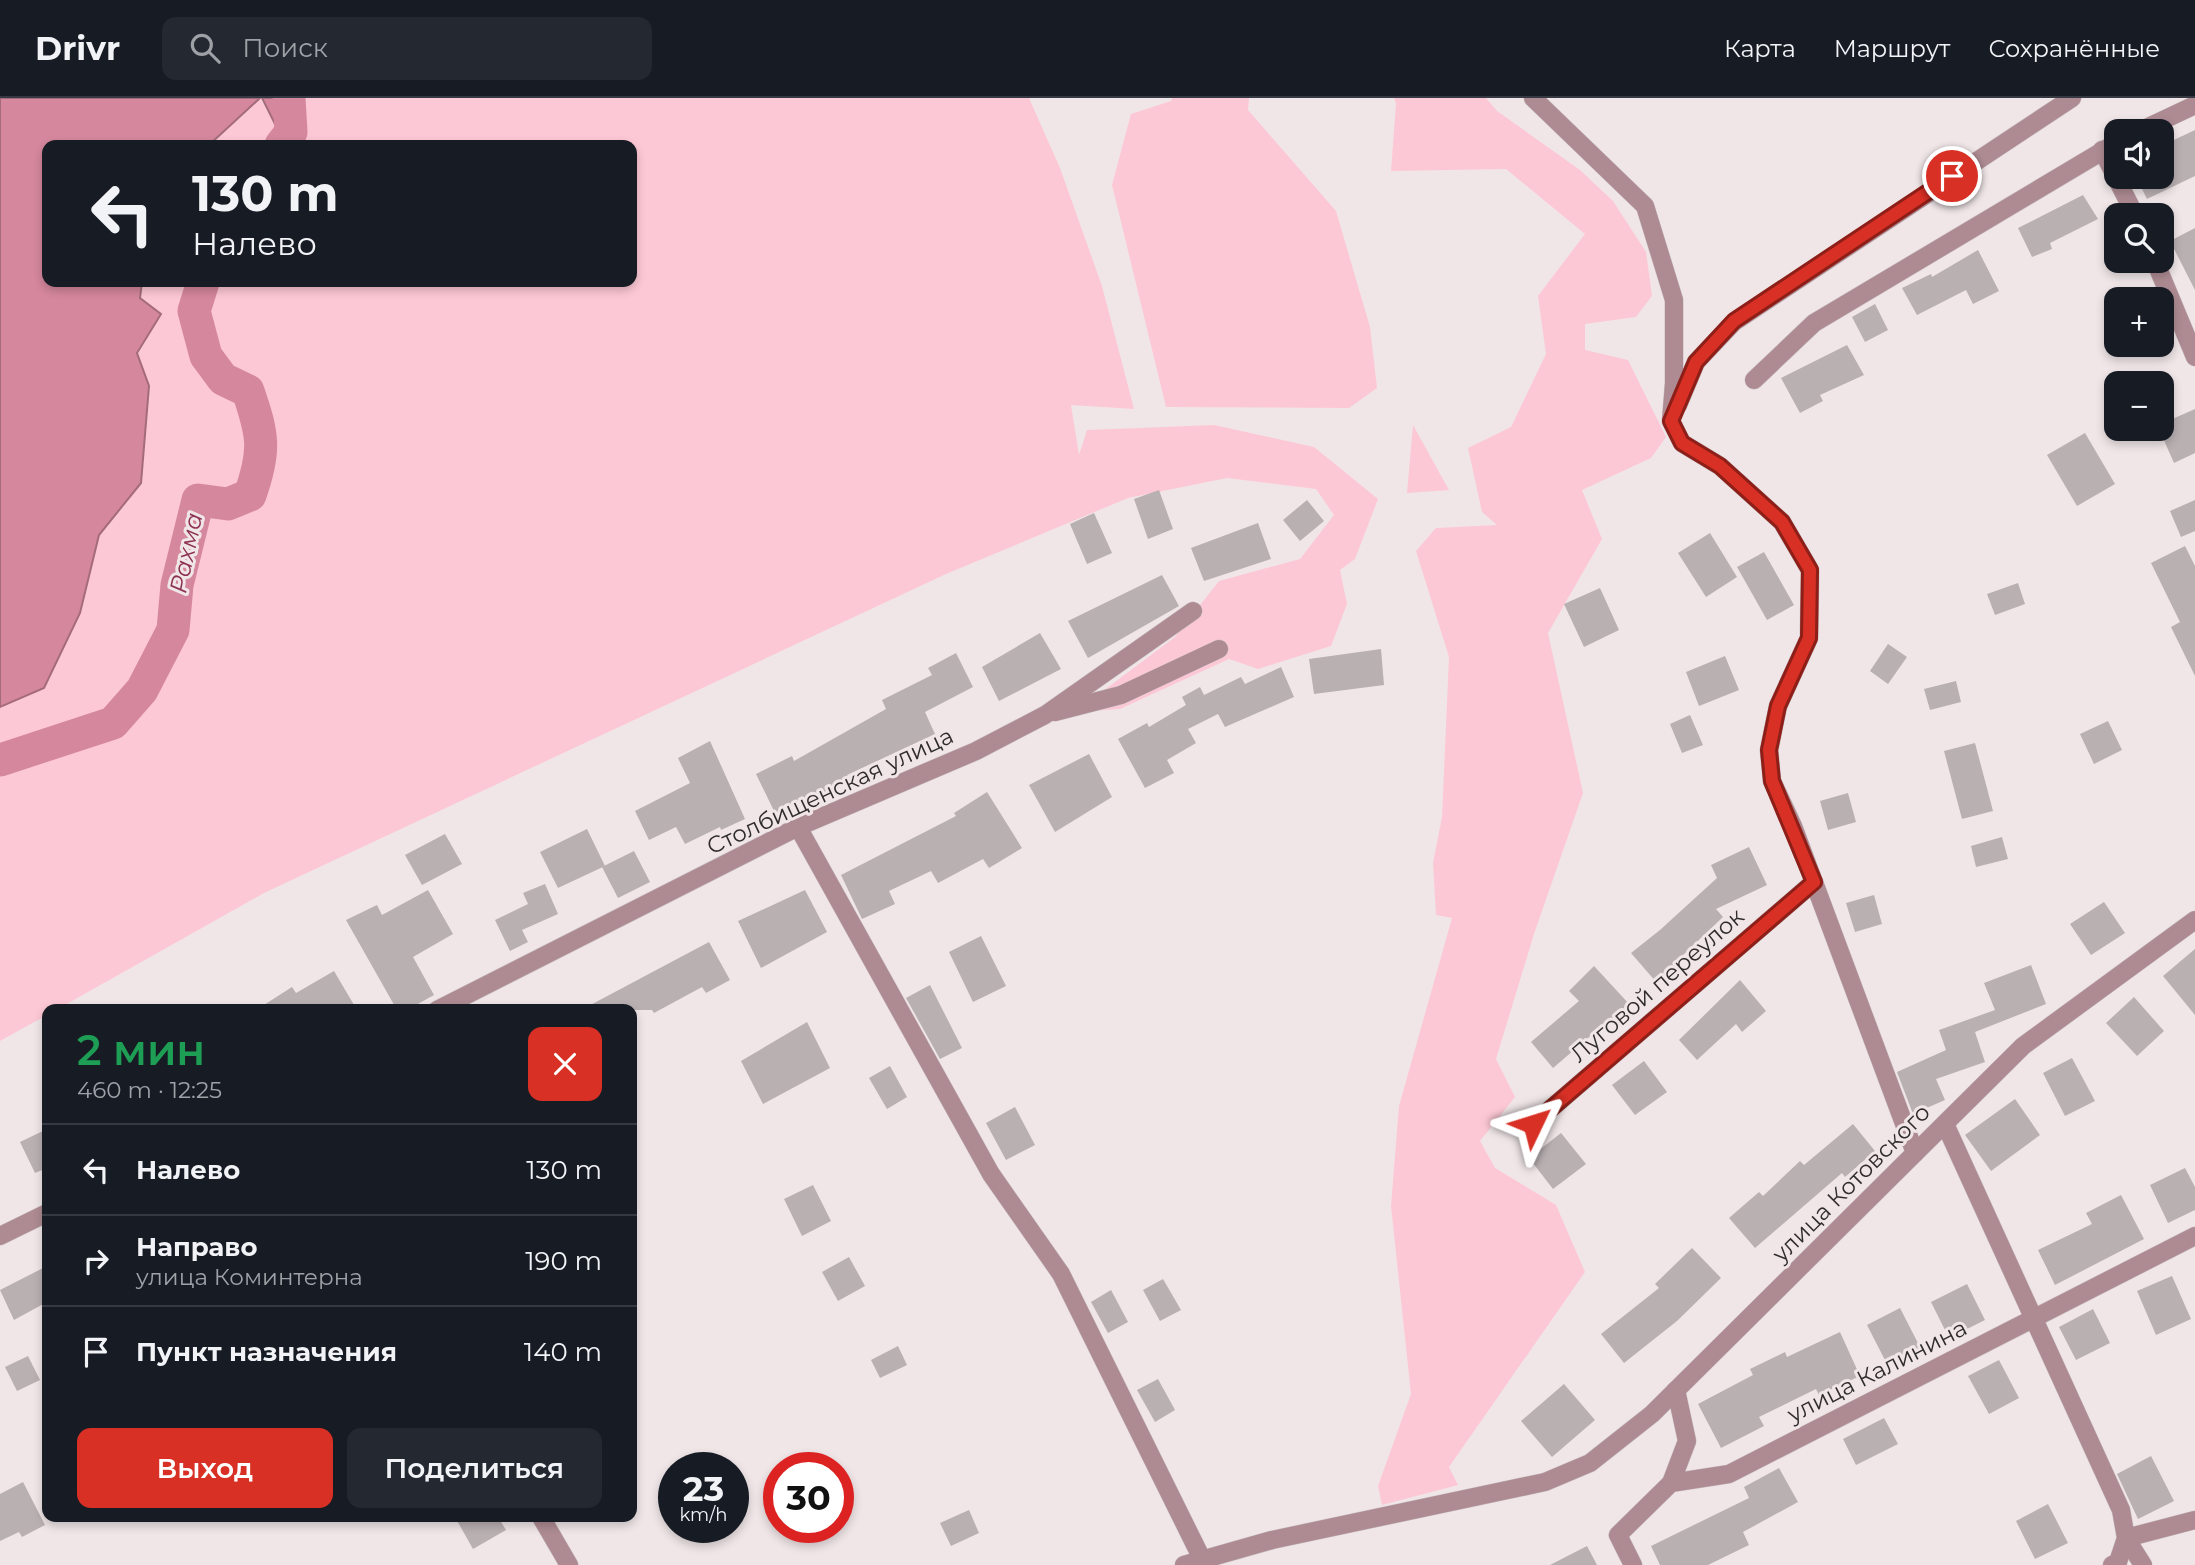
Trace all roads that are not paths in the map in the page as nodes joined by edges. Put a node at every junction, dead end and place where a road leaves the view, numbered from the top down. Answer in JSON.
{"nodes":[{"id":1,"x":1533,"y":98,"type":"edge"},
{"id":2,"x":2072,"y":98,"type":"edge"},
{"id":3,"x":2195,"y":104,"type":"edge"},
{"id":4,"x":2164,"y":119,"type":"edge"},
{"id":5,"x":2104,"y":149,"type":"edge"},
{"id":6,"x":2160,"y":273,"type":"edge"},
{"id":7,"x":2195,"y":356,"type":"edge"},
{"id":8,"x":1754,"y":380,"type":"dead end"},
{"id":9,"x":1671,"y":421,"type":"junction"},
{"id":10,"x":1193,"y":611,"type":"dead end"},
{"id":11,"x":1219,"y":649,"type":"dead end"},
{"id":12,"x":1045,"y":715,"type":"junction"},
{"id":13,"x":798,"y":827,"type":"junction"},
{"id":14,"x":1814,"y":882,"type":"junction"},
{"id":15,"x":2195,"y":920,"type":"edge"},
{"id":16,"x":449,"y":1004,"type":"edge"},
{"id":17,"x":1533,"y":1124,"type":"dead end"},
{"id":18,"x":1944,"y":1124,"type":"junction"},
{"id":19,"x":1915,"y":1153,"type":"junction"},
{"id":20,"x":42,"y":1215,"type":"edge"},
{"id":21,"x":0,"y":1236,"type":"edge"},
{"id":22,"x":2195,"y":1236,"type":"edge"},
{"id":23,"x":2034,"y":1318,"type":"junction"},
{"id":24,"x":1676,"y":1390,"type":"junction"},
{"id":25,"x":1671,"y":1483,"type":"junction"},
{"id":26,"x":2195,"y":1520,"type":"edge"},
{"id":27,"x":544,"y":1522,"type":"edge"},
{"id":28,"x":2126,"y":1538,"type":"junction"},
{"id":29,"x":1193,"y":1562,"type":"edge"},
{"id":30,"x":2115,"y":1563,"type":"edge"},
{"id":31,"x":569,"y":1565,"type":"edge"},
{"id":32,"x":1633,"y":1565,"type":"edge"},
{"id":33,"x":2143,"y":1565,"type":"edge"}],
"edges":[{"from":1,"to":9,"type":"street"},
{"from":2,"to":9,"type":"street"},
{"from":3,"to":4,"type":"street"},
{"from":5,"to":8,"type":"street"},
{"from":6,"to":7,"type":"street"},
{"from":9,"to":14,"type":"street"},
{"from":10,"to":12,"type":"street","name":"Столбищенская улица"},
{"from":11,"to":12,"type":"street"},
{"from":12,"to":13,"type":"street","name":"Столбищенская улица"},
{"from":13,"to":16,"type":"street","name":"Столбищенская улица"},
{"from":13,"to":29,"type":"street"},
{"from":14,"to":17,"type":"street","name":"Луговой переулок"},
{"from":14,"to":19,"type":"street"},
{"from":15,"to":18,"type":"street","name":"улица Котовского"},
{"from":18,"to":19,"type":"street","name":"улица Котовского"},
{"from":18,"to":23,"type":"street"},
{"from":19,"to":24,"type":"street","name":"улица Котовского"},
{"from":20,"to":21,"type":"street"},
{"from":22,"to":23,"type":"street","name":"улица Калинина"},
{"from":23,"to":25,"type":"street","name":"улица Калинина"},
{"from":23,"to":28,"type":"street"},
{"from":24,"to":25,"type":"street"},
{"from":24,"to":29,"type":"street","name":"улица Котовского"},
{"from":25,"to":32,"type":"street"},
{"from":26,"to":28,"type":"street"},
{"from":27,"to":31,"type":"street"},
{"from":28,"to":30,"type":"street"},
{"from":28,"to":33,"type":"street"}]}
